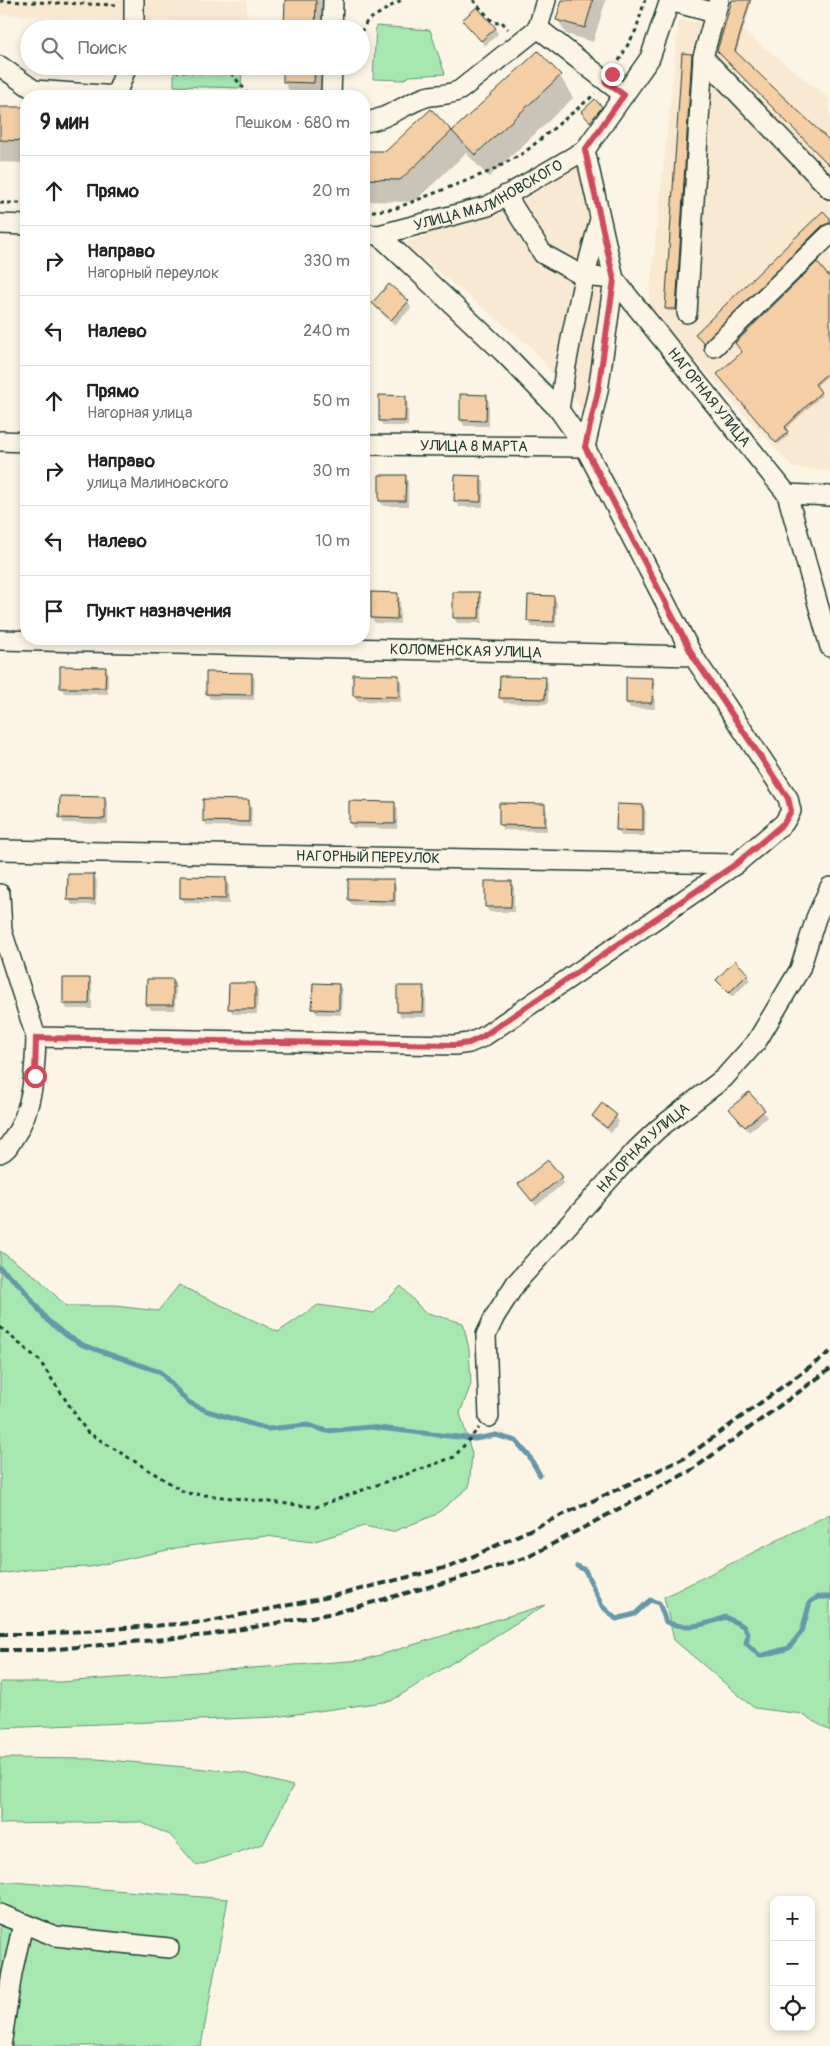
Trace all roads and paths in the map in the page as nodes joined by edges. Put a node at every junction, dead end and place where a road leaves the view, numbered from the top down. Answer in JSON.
{"nodes":[{"id":1,"x":333,"y":0,"type":"edge"},
{"id":2,"x":401,"y":0,"type":"edge"},
{"id":3,"x":473,"y":0,"type":"edge"},
{"id":4,"x":546,"y":0,"type":"edge"},
{"id":5,"x":645,"y":0,"type":"edge"},
{"id":6,"x":670,"y":0,"type":"edge"},
{"id":7,"x":0,"y":2,"type":"edge"},
{"id":8,"x":126,"y":2,"type":"edge"},
{"id":9,"x":717,"y":7,"type":"edge"},
{"id":10,"x":131,"y":20,"type":"edge"},
{"id":11,"x":332,"y":20,"type":"edge"},
{"id":12,"x":369,"y":20,"type":"edge"},
{"id":13,"x":538,"y":28,"type":"junction"},
{"id":14,"x":521,"y":42,"type":"junction"},
{"id":15,"x":703,"y":57,"type":"junction"},
{"id":16,"x":0,"y":66,"type":"edge"},
{"id":17,"x":128,"y":75,"type":"edge"},
{"id":18,"x":233,"y":75,"type":"edge"},
{"id":19,"x":332,"y":75,"type":"edge"},
{"id":20,"x":606,"y":82,"type":"junction"},
{"id":21,"x":34,"y":90,"type":"edge"},
{"id":22,"x":120,"y":90,"type":"edge"},
{"id":23,"x":245,"y":90,"type":"edge"},
{"id":24,"x":331,"y":90,"type":"edge"},
{"id":25,"x":624,"y":95,"type":"junction"},
{"id":26,"x":370,"y":121,"type":"edge"},
{"id":27,"x":585,"y":150,"type":"junction"},
{"id":28,"x":830,"y":189,"type":"edge"},
{"id":29,"x":506,"y":195,"type":"junction"},
{"id":30,"x":0,"y":202,"type":"edge"},
{"id":31,"x":20,"y":203,"type":"edge"},
{"id":32,"x":370,"y":211,"type":"edge"},
{"id":33,"x":600,"y":218,"type":"junction"},
{"id":34,"x":0,"y":224,"type":"edge"},
{"id":35,"x":20,"y":225,"type":"edge"},
{"id":36,"x":830,"y":234,"type":"edge"},
{"id":37,"x":371,"y":235,"type":"edge"},
{"id":38,"x":583,"y":276,"type":"junction"},
{"id":39,"x":614,"y":280,"type":"junction"},
{"id":40,"x":687,"y":313,"type":"dead end"},
{"id":41,"x":714,"y":347,"type":"dead end"},
{"id":42,"x":559,"y":410,"type":"junction"},
{"id":43,"x":0,"y":441,"type":"edge"},
{"id":44,"x":20,"y":442,"type":"edge"},
{"id":45,"x":370,"y":445,"type":"edge"},
{"id":46,"x":585,"y":447,"type":"junction"},
{"id":47,"x":787,"y":494,"type":"junction"},
{"id":48,"x":830,"y":496,"type":"edge"},
{"id":49,"x":0,"y":640,"type":"edge"},
{"id":50,"x":20,"y":640,"type":"edge"},
{"id":51,"x":217,"y":645,"type":"edge"},
{"id":52,"x":830,"y":647,"type":"edge"},
{"id":53,"x":693,"y":656,"type":"junction"},
{"id":54,"x":0,"y":850,"type":"edge"},
{"id":55,"x":736,"y":864,"type":"junction"},
{"id":56,"x":830,"y":887,"type":"edge"},
{"id":57,"x":0,"y":894,"type":"edge"},
{"id":58,"x":36,"y":1038,"type":"junction"},
{"id":59,"x":0,"y":1153,"type":"edge"},
{"id":60,"x":0,"y":1327,"type":"edge"},
{"id":61,"x":489,"y":1417,"type":"joint"},
{"id":62,"x":0,"y":1914,"type":"edge"},
{"id":63,"x":23,"y":1924,"type":"junction"},
{"id":64,"x":169,"y":1948,"type":"dead end"},
{"id":65,"x":1,"y":2046,"type":"edge"}],
"edges":[{"from":1,"to":11,"type":"street"},
{"from":2,"to":12,"type":"path"},
{"from":3,"to":14,"type":"path"},
{"from":4,"to":13,"type":"street"},
{"from":5,"to":20,"type":"path"},
{"from":6,"to":9,"type":"street"},
{"from":6,"to":25,"type":"street","name":"УЛИЦА МАЛИНОВСКОГО"},
{"from":7,"to":8,"type":"path"},
{"from":8,"to":10,"type":"street"},
{"from":9,"to":15,"type":"street"},
{"from":13,"to":14,"type":"street"},
{"from":13,"to":20,"type":"street"},
{"from":14,"to":26,"type":"street"},
{"from":15,"to":28,"type":"street"},
{"from":15,"to":40,"type":"street"},
{"from":16,"to":21,"type":"street"},
{"from":17,"to":22,"type":"street"},
{"from":18,"to":23,"type":"path"},
{"from":19,"to":24,"type":"street"},
{"from":20,"to":25,"type":"street"},
{"from":20,"to":32,"type":"path"},
{"from":25,"to":27,"type":"street","name":"УЛИЦА МАЛИНОВСКОГО"},
{"from":27,"to":29,"type":"street","name":"УЛИЦА МАЛИНОВСКОГО"},
{"from":27,"to":33,"type":"street","name":"НАГОРНАЯ УЛИЦА"},
{"from":29,"to":37,"type":"street","name":"УЛИЦА МАЛИНОВСКОГО"},
{"from":29,"to":38,"type":"street"},
{"from":30,"to":31,"type":"path"},
{"from":33,"to":38,"type":"street"},
{"from":33,"to":39,"type":"street","name":"НАГОРНАЯ УЛИЦА"},
{"from":34,"to":35,"type":"street"},
{"from":36,"to":41,"type":"street"},
{"from":37,"to":42,"type":"street"},
{"from":38,"to":39,"type":"street"},
{"from":38,"to":42,"type":"street"},
{"from":39,"to":46,"type":"street"},
{"from":39,"to":47,"type":"street","name":"НАГОРНАЯ УЛИЦА"},
{"from":42,"to":46,"type":"street"},
{"from":43,"to":44,"type":"street"},
{"from":45,"to":46,"type":"street","name":"УЛИЦА 8 МАРТА"},
{"from":46,"to":53,"type":"street"},
{"from":47,"to":48,"type":"street"},
{"from":47,"to":52,"type":"street","name":"НАГОРНАЯ УЛИЦА"},
{"from":49,"to":50,"type":"street","name":"КОЛОМЕНСКАЯ УЛИЦА"},
{"from":51,"to":53,"type":"street","name":"КОЛОМЕНСКАЯ УЛИЦА"},
{"from":53,"to":55,"type":"street"},
{"from":54,"to":55,"type":"street","name":"НАГОРНЫЙ ПЕРЕУЛОК"},
{"from":55,"to":58,"type":"street"},
{"from":56,"to":61,"type":"street","name":"НАГОРНАЯ УЛИЦА"},
{"from":57,"to":58,"type":"street"},
{"from":58,"to":59,"type":"street"},
{"from":60,"to":61,"type":"path"},
{"from":62,"to":63,"type":"street"},
{"from":63,"to":64,"type":"street"},
{"from":63,"to":65,"type":"street"}]}
